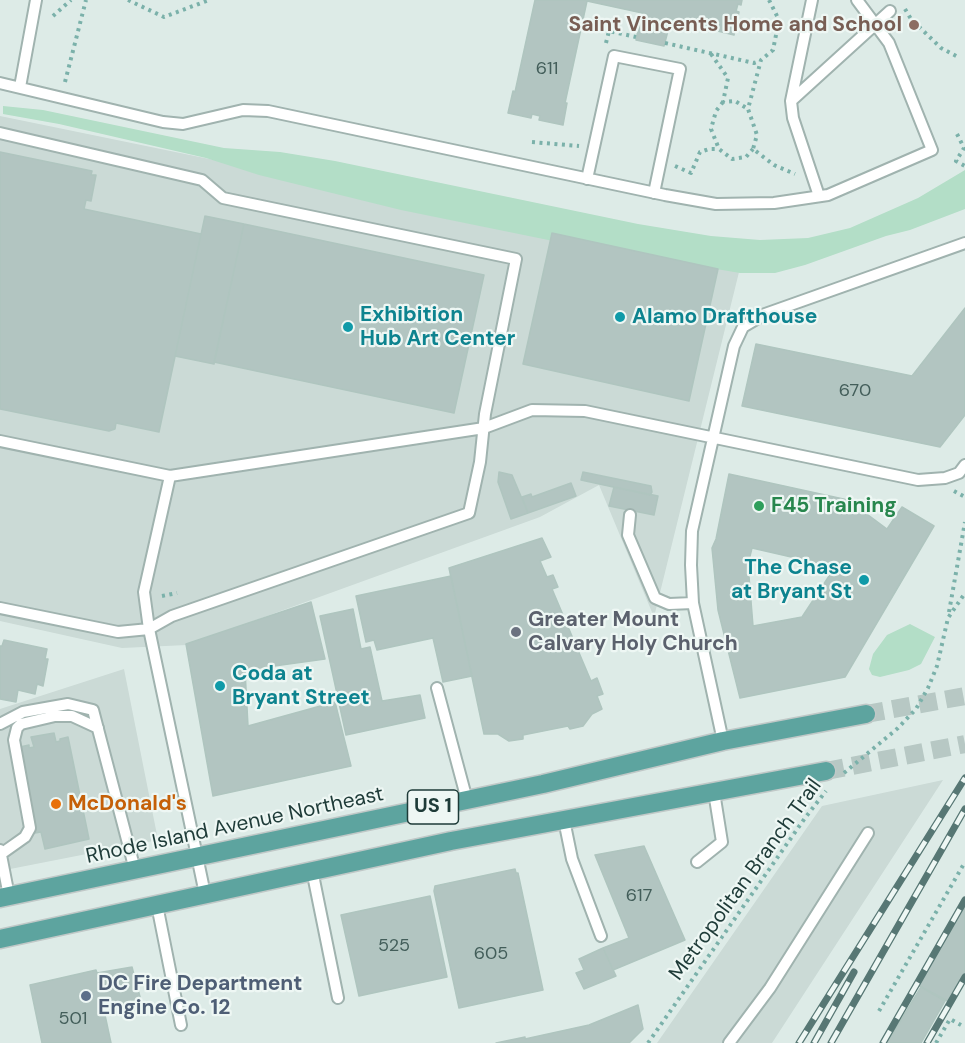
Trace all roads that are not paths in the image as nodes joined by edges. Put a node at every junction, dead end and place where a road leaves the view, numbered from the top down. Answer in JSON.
{"nodes":[{"id":1,"x":36,"y":0,"type":"edge"},
{"id":2,"x":812,"y":0,"type":"edge"},
{"id":3,"x":857,"y":0,"type":"edge"},
{"id":4,"x":890,"y":11,"type":"dead end"},
{"id":5,"x":875,"y":24,"type":"junction"},
{"id":6,"x":0,"y":83,"type":"edge"},
{"id":7,"x":20,"y":87,"type":"junction"},
{"id":8,"x":791,"y":101,"type":"junction"},
{"id":9,"x":0,"y":133,"type":"edge"},
{"id":10,"x":587,"y":179,"type":"junction"},
{"id":11,"x":654,"y":193,"type":"junction"},
{"id":12,"x":819,"y":196,"type":"junction"},
{"id":13,"x":965,"y":243,"type":"edge"},
{"id":14,"x":484,"y":428,"type":"junction"},
{"id":15,"x":713,"y":437,"type":"junction"},
{"id":16,"x":0,"y":441,"type":"edge"},
{"id":17,"x":965,"y":465,"type":"edge"},
{"id":18,"x":170,"y":476,"type":"junction"},
{"id":19,"x":630,"y":515,"type":"dead end"},
{"id":20,"x":693,"y":603,"type":"junction"},
{"id":21,"x":0,"y":608,"type":"edge"},
{"id":22,"x":149,"y":629,"type":"junction"},
{"id":23,"x":436,"y":688,"type":"dead end"},
{"id":24,"x":866,"y":714,"type":"tunnel mouth"},
{"id":25,"x":0,"y":724,"type":"edge"},
{"id":26,"x":98,"y":728,"type":"junction"},
{"id":27,"x":723,"y":741,"type":"junction"},
{"id":28,"x":831,"y":780,"type":"tunnel mouth"},
{"id":29,"x":714,"y":792,"type":"junction"},
{"id":30,"x":467,"y":800,"type":"junction"},
{"id":31,"x":564,"y":820,"type":"junction"},
{"id":32,"x":868,"y":833,"type":"dead end"},
{"id":33,"x":0,"y":852,"type":"edge"},
{"id":34,"x":198,"y":857,"type":"junction"},
{"id":35,"x":697,"y":862,"type":"dead end"},
{"id":36,"x":135,"y":870,"type":"junction"},
{"id":37,"x":312,"y":870,"type":"junction"},
{"id":38,"x":205,"y":894,"type":"junction"},
{"id":39,"x":4,"y":897,"type":"edge"},
{"id":40,"x":157,"y":905,"type":"junction"},
{"id":41,"x":600,"y":936,"type":"dead end"},
{"id":42,"x":0,"y":939,"type":"edge"},
{"id":43,"x":338,"y":998,"type":"dead end"},
{"id":44,"x":181,"y":1025,"type":"dead end"},
{"id":45,"x":729,"y":1043,"type":"edge"}],
"edges":[{"from":1,"to":7,"type":"lane"},
{"from":2,"to":8,"type":"lane"},
{"from":3,"to":5,"type":"lane"},
{"from":4,"to":5,"type":"lane"},
{"from":5,"to":8,"type":"lane"},
{"from":5,"to":12,"type":"lane"},
{"from":6,"to":7,"type":"lane"},
{"from":7,"to":10,"type":"lane"},
{"from":8,"to":12,"type":"lane"},
{"from":9,"to":14,"type":"lane"},
{"from":10,"to":11,"type":"lane"},
{"from":10,"to":11,"type":"lane"},
{"from":11,"to":12,"type":"lane"},
{"from":13,"to":15,"type":"lane"},
{"from":14,"to":15,"type":"lane"},
{"from":14,"to":18,"type":"lane"},
{"from":14,"to":22,"type":"lane"},
{"from":15,"to":17,"type":"lane"},
{"from":15,"to":20,"type":"lane"},
{"from":16,"to":18,"type":"lane"},
{"from":18,"to":22,"type":"lane"},
{"from":19,"to":20,"type":"lane"},
{"from":20,"to":27,"type":"lane"},
{"from":21,"to":22,"type":"lane"},
{"from":22,"to":34,"type":"lane"},
{"from":23,"to":30,"type":"lane"},
{"from":24,"to":27,"type":"main road","name":"Rhode Island Avenue Northeast","number":"US 1"},
{"from":25,"to":26,"type":"lane"},
{"from":26,"to":33,"type":"lane"},
{"from":26,"to":36,"type":"lane"},
{"from":27,"to":30,"type":"main road","name":"Rhode Island Avenue Northeast","number":"US 1"},
{"from":28,"to":29,"type":"main road","number":"US 1"},
{"from":29,"to":31,"type":"main road","number":"US 1"},
{"from":29,"to":35,"type":"lane"},
{"from":30,"to":34,"type":"main road","name":"Rhode Island Avenue Northeast","number":"US 1"},
{"from":31,"to":37,"type":"main road","number":"US 1"},
{"from":31,"to":41,"type":"lane"},
{"from":32,"to":45,"type":"lane"},
{"from":33,"to":39,"type":"lane"},
{"from":34,"to":36,"type":"main road","name":"Rhode Island Avenue Northeast","number":"US 1"},
{"from":34,"to":38,"type":"lane"},
{"from":36,"to":39,"type":"main road","name":"Rhode Island Avenue Northeast","number":"US 1"},
{"from":37,"to":38,"type":"main road","number":"US 1"},
{"from":37,"to":43,"type":"lane"},
{"from":38,"to":40,"type":"main road","number":"US 1"},
{"from":40,"to":42,"type":"main road","number":"US 1"},
{"from":40,"to":44,"type":"lane"}]}
